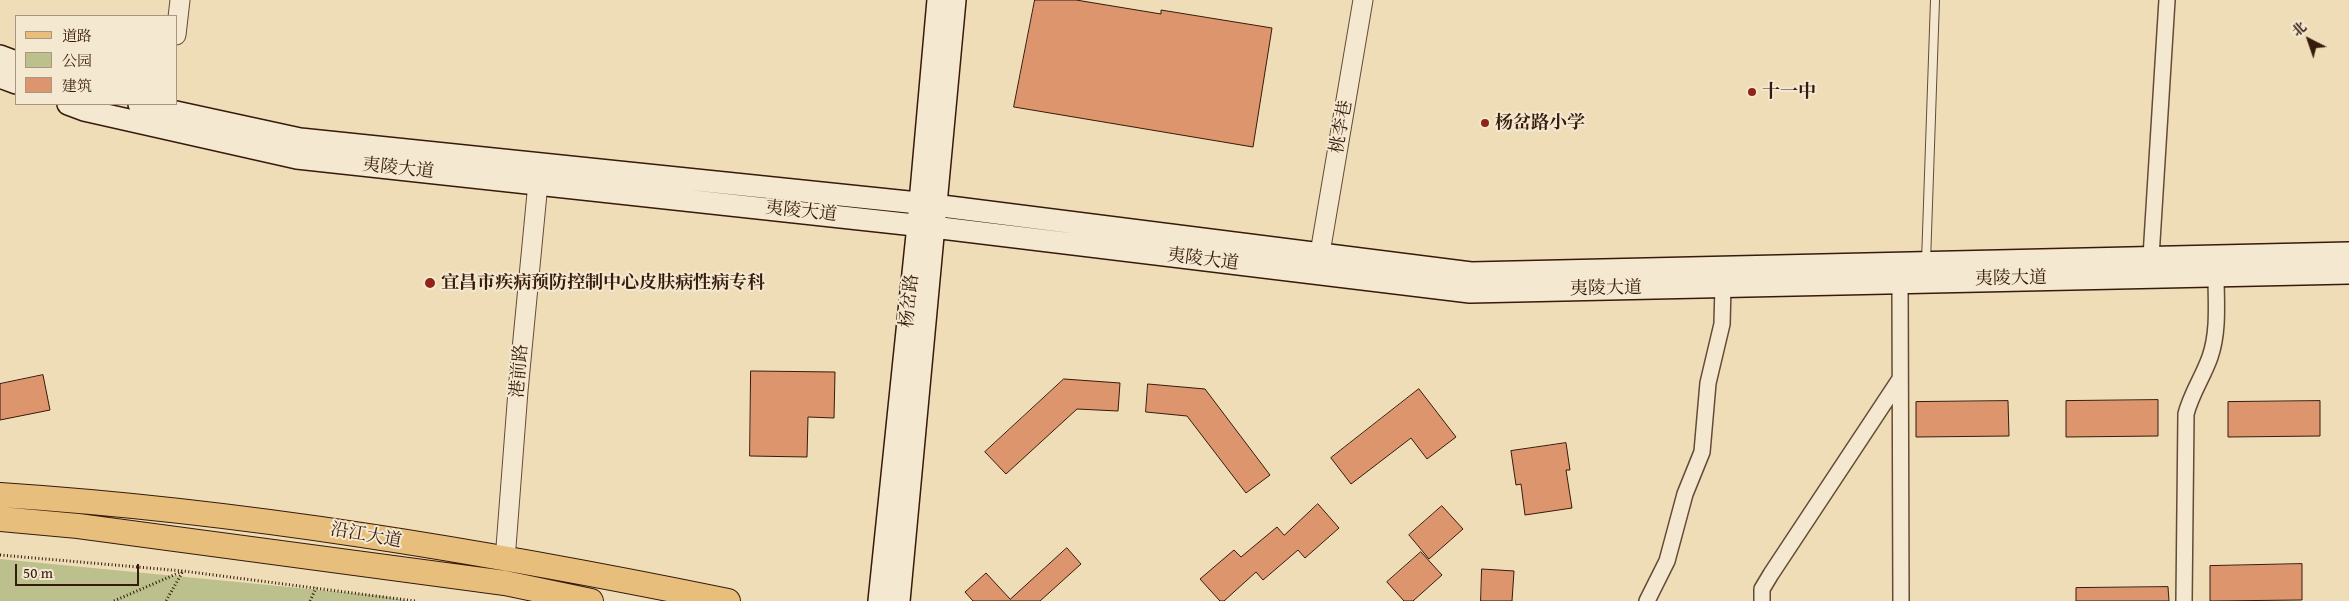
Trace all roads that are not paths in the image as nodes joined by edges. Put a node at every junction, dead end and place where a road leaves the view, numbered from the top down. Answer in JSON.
{"nodes":[{"id":1,"x":180,"y":0,"type":"edge"},
{"id":2,"x":938,"y":0,"type":"edge"},
{"id":3,"x":955,"y":0,"type":"edge"},
{"id":4,"x":1363,"y":0,"type":"edge"},
{"id":5,"x":1935,"y":0,"type":"edge"},
{"id":6,"x":2167,"y":0,"type":"edge"},
{"id":7,"x":178,"y":18,"type":"edge"},
{"id":8,"x":0,"y":56,"type":"edge"},
{"id":9,"x":15,"y":62,"type":"edge"},
{"id":10,"x":0,"y":76,"type":"edge"},
{"id":11,"x":15,"y":83,"type":"edge"},
{"id":12,"x":71,"y":105,"type":"edge"},
{"id":13,"x":149,"y":105,"type":"edge"},
{"id":14,"x":169,"y":107,"type":"edge"},
{"id":15,"x":538,"y":183,"type":"junction"},
{"id":16,"x":926,"y":215,"type":"junction"},
{"id":17,"x":2349,"y":252,"type":"edge"},
{"id":18,"x":1320,"y":253,"type":"junction"},
{"id":19,"x":2151,"y":257,"type":"junction"},
{"id":20,"x":1926,"y":262,"type":"junction"},
{"id":21,"x":2349,"y":273,"type":"edge"},
{"id":22,"x":2216,"y":276,"type":"junction"},
{"id":23,"x":1900,"y":282,"type":"junction"},
{"id":24,"x":1723,"y":286,"type":"junction"},
{"id":25,"x":1900,"y":379,"type":"junction"},
{"id":26,"x":0,"y":495,"type":"edge"},
{"id":27,"x":0,"y":520,"type":"edge"},
{"id":28,"x":505,"y":560,"type":"junction"},
{"id":29,"x":591,"y":601,"type":"edge"},
{"id":30,"x":728,"y":601,"type":"edge"},
{"id":31,"x":879,"y":601,"type":"edge"},
{"id":32,"x":899,"y":601,"type":"edge"},
{"id":33,"x":1647,"y":601,"type":"edge"},
{"id":34,"x":1762,"y":601,"type":"edge"},
{"id":35,"x":1901,"y":601,"type":"edge"},
{"id":36,"x":2184,"y":601,"type":"edge"}],
"edges":[{"from":1,"to":7,"type":"street"},
{"from":2,"to":16,"type":"main road","name":"杨岔路"},
{"from":3,"to":16,"type":"main road","name":"杨岔路"},
{"from":4,"to":18,"type":"street","name":"桃李巷"},
{"from":5,"to":20,"type":"lane"},
{"from":6,"to":19,"type":"street"},
{"from":8,"to":9,"type":"main road"},
{"from":10,"to":11,"type":"main road"},
{"from":12,"to":15,"type":"main road","name":"夷陵大道"},
{"from":13,"to":14,"type":"main road","name":"夷陵大道"},
{"from":14,"to":16,"type":"main road","name":"夷陵大道"},
{"from":15,"to":16,"type":"main road","name":"夷陵大道"},
{"from":15,"to":28,"type":"street","name":"港前路"},
{"from":16,"to":18,"type":"main road","name":"夷陵大道"},
{"from":16,"to":24,"type":"main road","name":"夷陵大道"},
{"from":16,"to":31,"type":"main road","name":"杨岔路"},
{"from":16,"to":32,"type":"main road","name":"杨岔路"},
{"from":17,"to":19,"type":"main road","name":"夷陵大道"},
{"from":18,"to":20,"type":"main road","name":"夷陵大道"},
{"from":19,"to":20,"type":"main road","name":"夷陵大道"},
{"from":21,"to":22,"type":"main road","name":"夷陵大道"},
{"from":22,"to":23,"type":"main road","name":"夷陵大道"},
{"from":22,"to":36,"type":"street"},
{"from":23,"to":24,"type":"main road","name":"夷陵大道"},
{"from":23,"to":25,"type":"street"},
{"from":24,"to":33,"type":"street"},
{"from":25,"to":34,"type":"street"},
{"from":25,"to":35,"type":"street"},
{"from":26,"to":28,"type":"main road","name":"沿江大道"},
{"from":27,"to":29,"type":"main road","name":"沿江大道"},
{"from":28,"to":30,"type":"main road","name":"沿江大道"}]}
